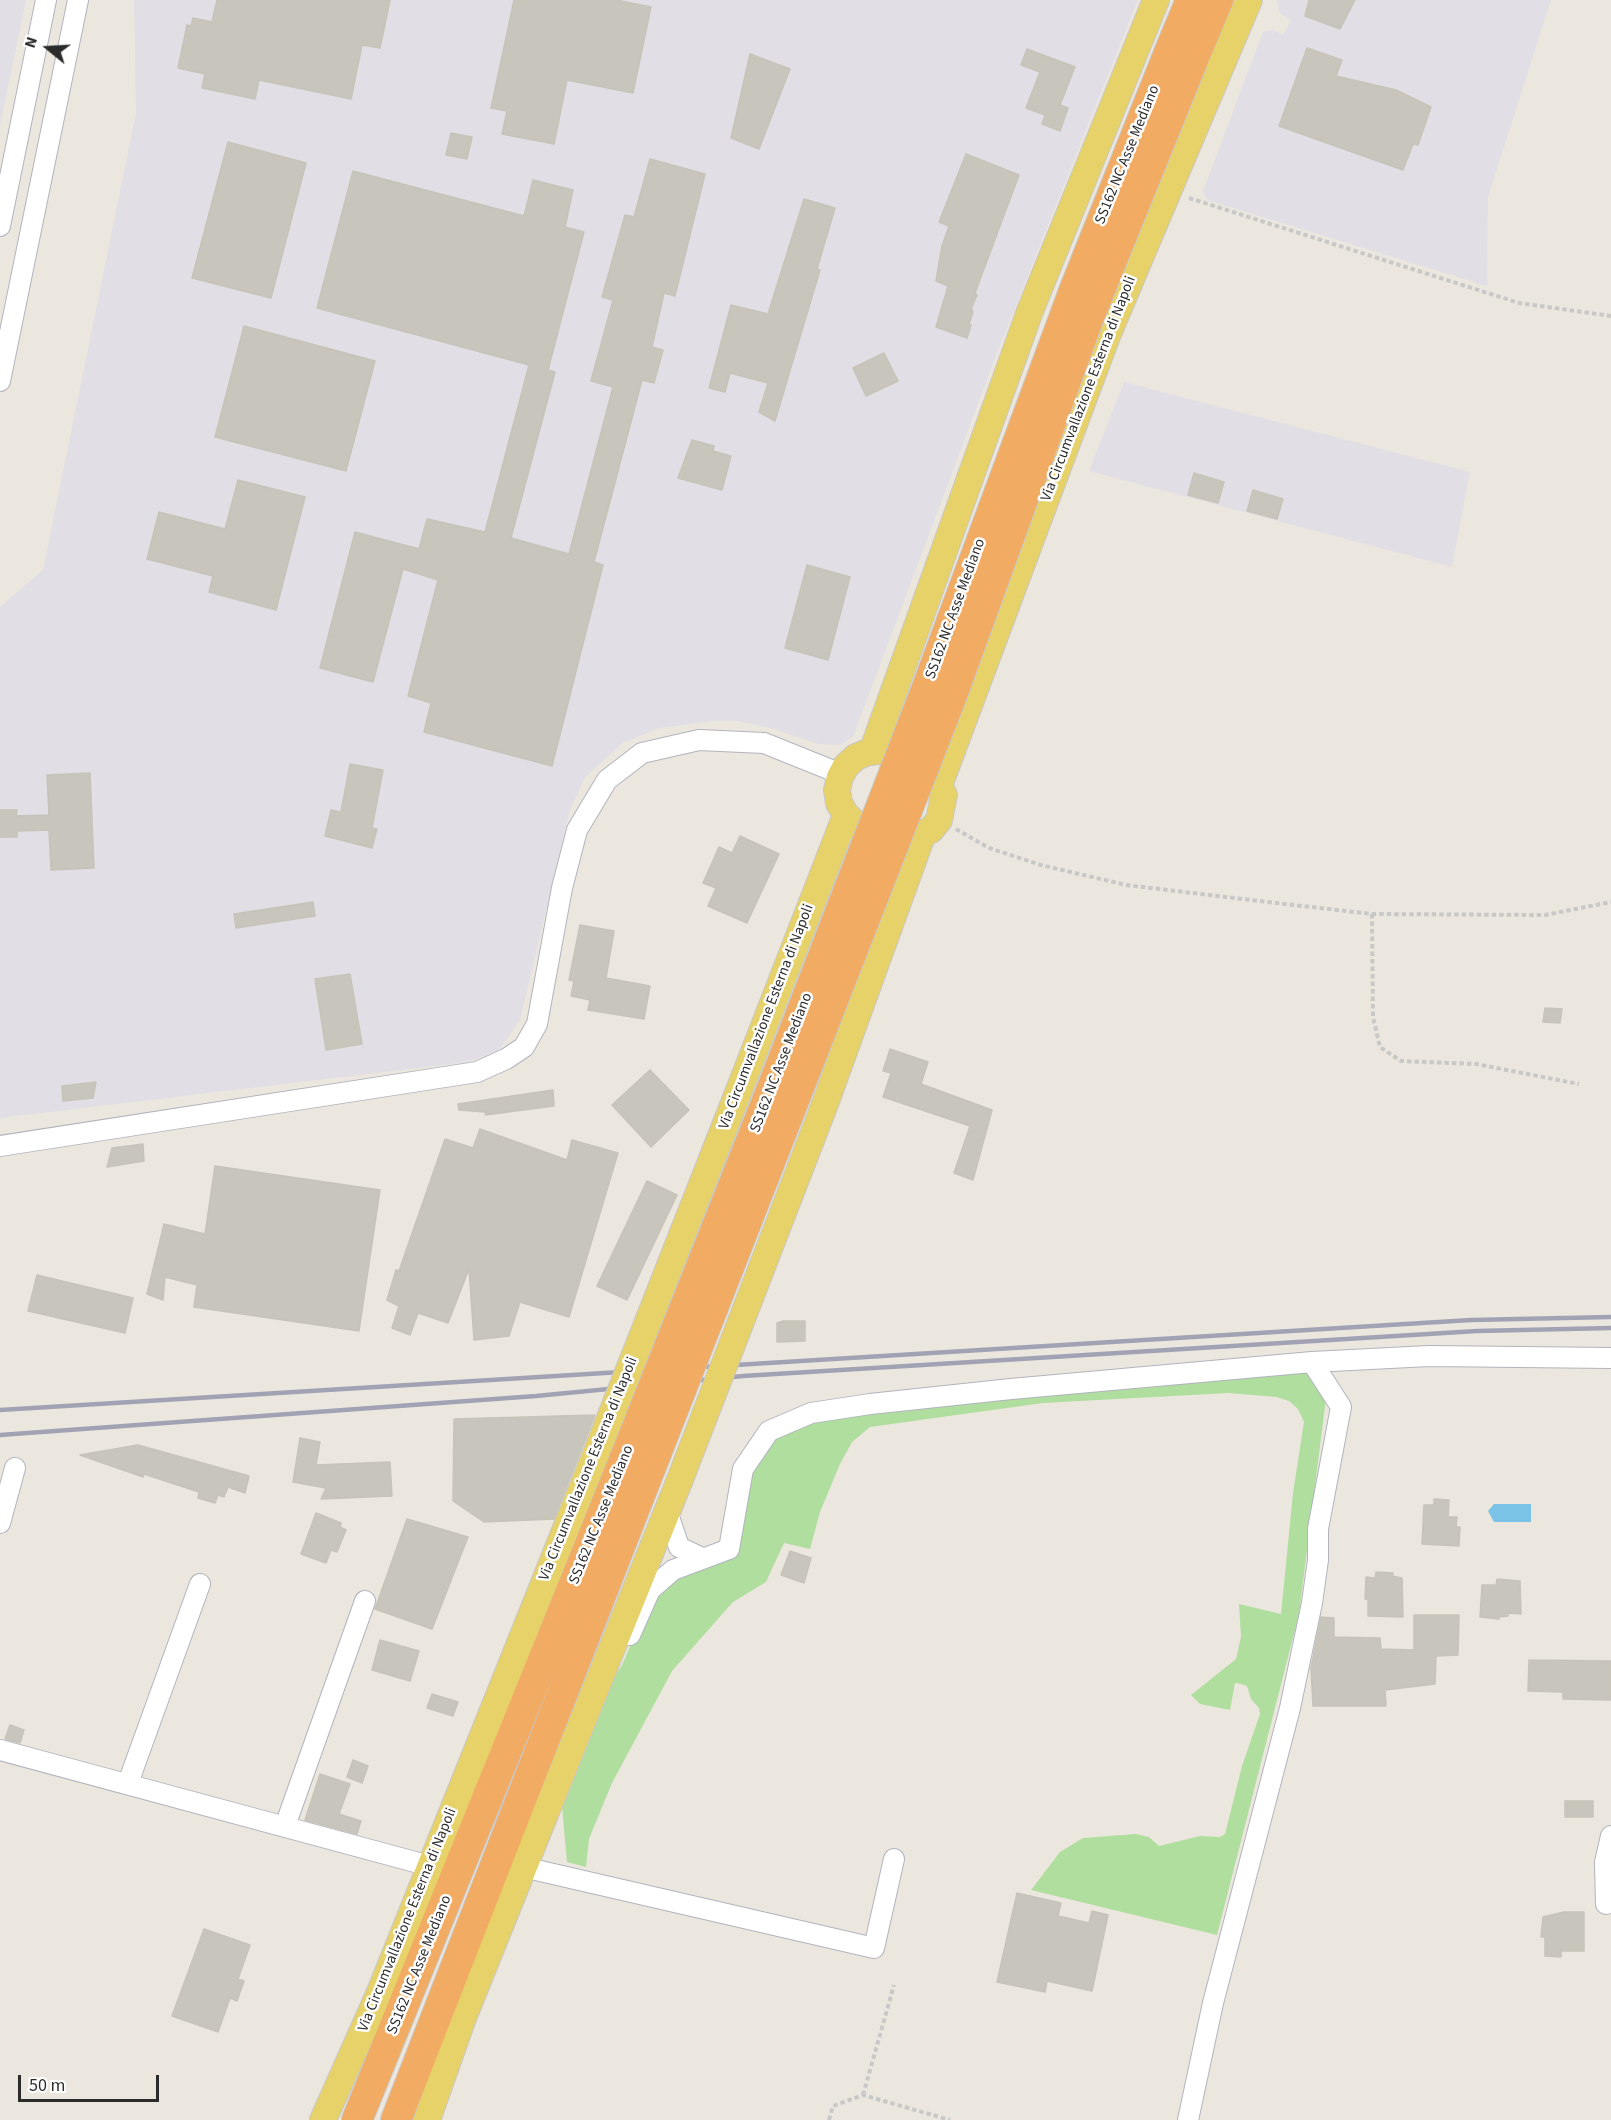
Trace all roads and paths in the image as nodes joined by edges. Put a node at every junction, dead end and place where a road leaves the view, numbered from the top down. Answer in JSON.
{"nodes":[{"id":1,"x":46,"y":0,"type":"edge"},
{"id":2,"x":78,"y":0,"type":"edge"},
{"id":3,"x":1156,"y":0,"type":"edge"},
{"id":4,"x":1191,"y":0,"type":"edge"},
{"id":5,"x":1218,"y":0,"type":"edge"},
{"id":6,"x":1249,"y":0,"type":"edge"},
{"id":7,"x":1180,"y":57,"type":"junction"},
{"id":8,"x":1168,"y":191,"type":"junction"},
{"id":9,"x":0,"y":226,"type":"edge"},
{"id":10,"x":1611,"y":316,"type":"edge"},
{"id":11,"x":0,"y":381,"type":"edge"},
{"id":12,"x":841,"y":774,"type":"junction"},
{"id":13,"x":950,"y":821,"type":"dead end"},
{"id":14,"x":1611,"y":903,"type":"edge"},
{"id":15,"x":1372,"y":914,"type":"junction"},
{"id":16,"x":1579,"y":1084,"type":"dead end"},
{"id":17,"x":0,"y":1146,"type":"edge"},
{"id":18,"x":1611,"y":1358,"type":"edge"},
{"id":19,"x":1312,"y":1362,"type":"junction"},
{"id":20,"x":624,"y":1458,"type":"junction"},
{"id":21,"x":15,"y":1468,"type":"dead end"},
{"id":22,"x":667,"y":1511,"type":"junction"},
{"id":23,"x":0,"y":1523,"type":"edge"},
{"id":24,"x":702,"y":1558,"type":"junction"},
{"id":25,"x":200,"y":1584,"type":"dead end"},
{"id":26,"x":365,"y":1601,"type":"dead end"},
{"id":27,"x":600,"y":1676,"type":"junction"},
{"id":28,"x":0,"y":1750,"type":"edge"},
{"id":29,"x":128,"y":1783,"type":"junction"},
{"id":30,"x":285,"y":1826,"type":"junction"},
{"id":31,"x":1611,"y":1836,"type":"edge"},
{"id":32,"x":894,"y":1859,"type":"dead end"},
{"id":33,"x":430,"y":1866,"type":"junction"},
{"id":34,"x":523,"y":1867,"type":"junction"},
{"id":35,"x":1606,"y":1904,"type":"dead end"},
{"id":36,"x":894,"y":1984,"type":"dead end"},
{"id":37,"x":863,"y":2094,"type":"junction"},
{"id":38,"x":323,"y":2120,"type":"edge"},
{"id":39,"x":357,"y":2120,"type":"edge"},
{"id":40,"x":396,"y":2120,"type":"edge"},
{"id":41,"x":427,"y":2120,"type":"edge"},
{"id":42,"x":829,"y":2120,"type":"edge"},
{"id":43,"x":951,"y":2120,"type":"edge"},
{"id":44,"x":1188,"y":2120,"type":"edge"}],
"edges":[{"from":1,"to":9,"type":"street"},
{"from":2,"to":11,"type":"street"},
{"from":3,"to":12,"type":"main road"},
{"from":4,"to":7,"type":"highway","name":"SS162 NC Asse Mediano"},
{"from":5,"to":7,"type":"highway","name":"SS162 NC Asse Mediano"},
{"from":6,"to":8,"type":"main road","name":"Via Circumvallazione Esterna di Napoli"},
{"from":7,"to":20,"type":"highway","name":"SS162 NC Asse Mediano","bridge":true},
{"from":8,"to":10,"type":"path"},
{"from":8,"to":22,"type":"main road","name":"Via Circumvallazione Esterna di Napoli","bridge":true},
{"from":12,"to":17,"type":"street"},
{"from":12,"to":20,"type":"main road","name":"Via Circumvallazione Esterna di Napoli","bridge":true},
{"from":13,"to":15,"type":"path"},
{"from":14,"to":15,"type":"path"},
{"from":15,"to":16,"type":"path"},
{"from":18,"to":19,"type":"street"},
{"from":19,"to":24,"type":"street"},
{"from":19,"to":44,"type":"street"},
{"from":20,"to":33,"type":"main road","name":"Via Circumvallazione Esterna di Napoli"},
{"from":20,"to":39,"type":"highway","name":"SS162 NC Asse Mediano"},
{"from":20,"to":40,"type":"highway","name":"SS162 NC Asse Mediano"},
{"from":21,"to":23,"type":"street"},
{"from":22,"to":24,"type":"street"},
{"from":22,"to":27,"type":"main road","name":"Via Circumvallazione Esterna di Napoli"},
{"from":24,"to":27,"type":"street"},
{"from":25,"to":29,"type":"street"},
{"from":26,"to":30,"type":"street"},
{"from":27,"to":34,"type":"main road","name":"Via Circumvallazione Esterna di Napoli"},
{"from":28,"to":29,"type":"street"},
{"from":29,"to":30,"type":"street"},
{"from":30,"to":33,"type":"street"},
{"from":31,"to":35,"type":"street"},
{"from":32,"to":34,"type":"street"},
{"from":33,"to":38,"type":"main road","name":"Via Circumvallazione Esterna di Napoli"},
{"from":34,"to":41,"type":"main road","name":"Via Circumvallazione Esterna di Napoli"},
{"from":36,"to":37,"type":"path"},
{"from":37,"to":42,"type":"path"},
{"from":37,"to":43,"type":"path"}]}
